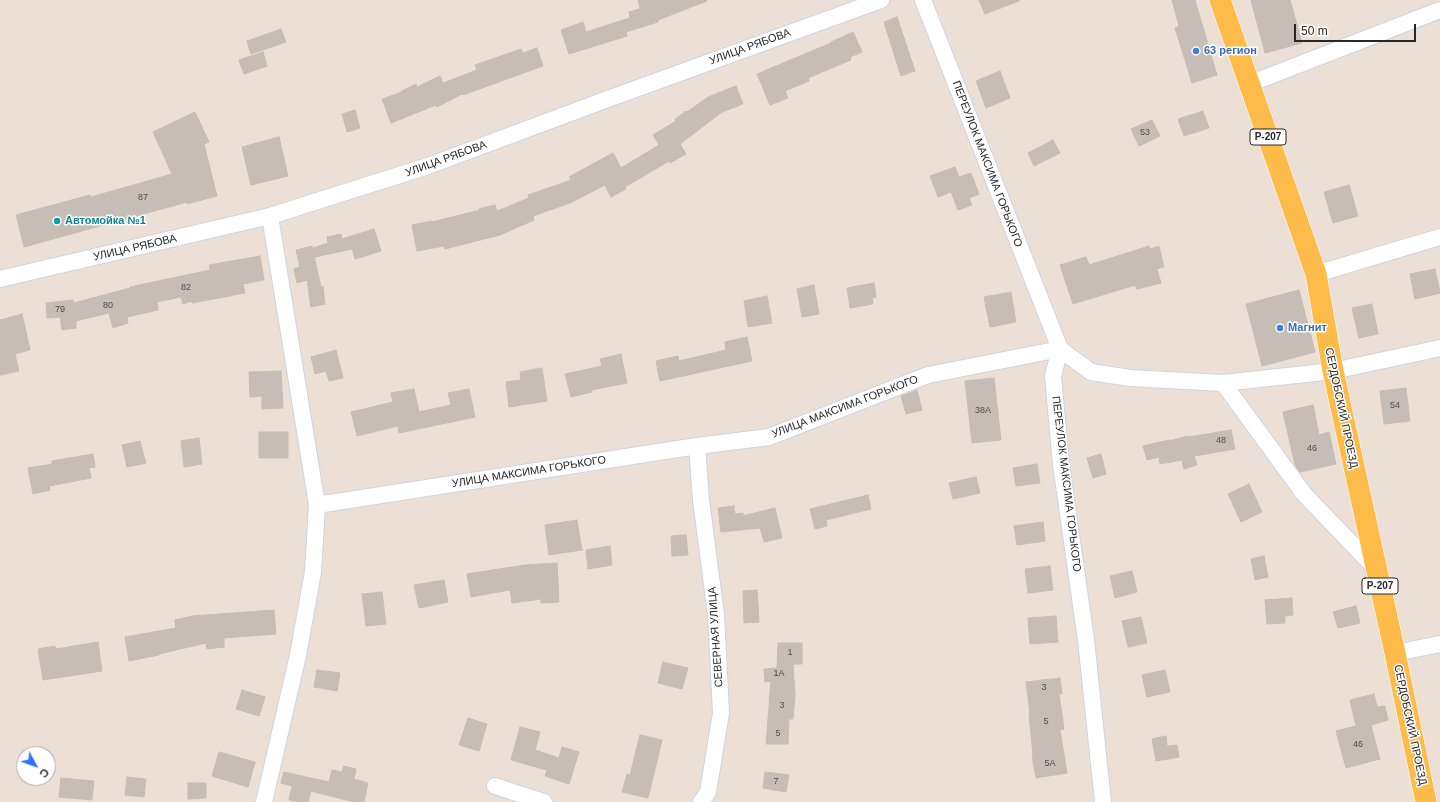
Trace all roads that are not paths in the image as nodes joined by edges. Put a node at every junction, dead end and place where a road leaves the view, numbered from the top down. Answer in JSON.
{"nodes":[{"id":1,"x":881,"y":0,"type":"edge"},
{"id":2,"x":923,"y":0,"type":"edge"},
{"id":3,"x":1220,"y":0,"type":"edge"},
{"id":4,"x":853,"y":5,"type":"edge"},
{"id":5,"x":1440,"y":10,"type":"edge"},
{"id":6,"x":1249,"y":84,"type":"junction"},
{"id":7,"x":270,"y":216,"type":"junction"},
{"id":8,"x":1440,"y":237,"type":"edge"},
{"id":9,"x":1316,"y":274,"type":"junction"},
{"id":10,"x":0,"y":279,"type":"edge"},
{"id":11,"x":1440,"y":348,"type":"edge"},
{"id":12,"x":1060,"y":349,"type":"junction"},
{"id":13,"x":1333,"y":371,"type":"junction"},
{"id":14,"x":1223,"y":383,"type":"junction"},
{"id":15,"x":697,"y":446,"type":"junction"},
{"id":16,"x":317,"y":505,"type":"junction"},
{"id":17,"x":1376,"y":569,"type":"junction"},
{"id":18,"x":1440,"y":644,"type":"edge"},
{"id":19,"x":1395,"y":653,"type":"junction"},
{"id":20,"x":495,"y":786,"type":"dead end"},
{"id":21,"x":264,"y":802,"type":"edge"},
{"id":22,"x":544,"y":802,"type":"edge"},
{"id":23,"x":701,"y":802,"type":"edge"},
{"id":24,"x":1103,"y":802,"type":"edge"},
{"id":25,"x":1426,"y":802,"type":"edge"}],
"edges":[{"from":1,"to":4,"type":"street","name":"УЛИЦА РЯБОВА"},
{"from":2,"to":12,"type":"street","name":"ПЕРЕУЛОК МАКСИМА ГОРЬКОГО"},
{"from":3,"to":6,"type":"main road","name":"СЕРДОБСКИЙ ПРОЕЗД","number":"Р-207"},
{"from":4,"to":7,"type":"street","name":"УЛИЦА РЯБОВА"},
{"from":5,"to":6,"type":"street"},
{"from":6,"to":9,"type":"main road","name":"СЕРДОБСКИЙ ПРОЕЗД","number":"Р-207"},
{"from":7,"to":10,"type":"street","name":"УЛИЦА РЯБОВА"},
{"from":7,"to":16,"type":"street"},
{"from":8,"to":9,"type":"street"},
{"from":9,"to":13,"type":"main road","name":"СЕРДОБСКИЙ ПРОЕЗД","number":"Р-207"},
{"from":11,"to":13,"type":"street"},
{"from":12,"to":14,"type":"street"},
{"from":12,"to":15,"type":"street","name":"УЛИЦА МАКСИМА ГОРЬКОГО"},
{"from":12,"to":24,"type":"street","name":"ПЕРЕУЛОК МАКСИМА ГОРЬКОГО"},
{"from":13,"to":14,"type":"street"},
{"from":13,"to":17,"type":"main road","name":"СЕРДОБСКИЙ ПРОЕЗД","number":"Р-207"},
{"from":14,"to":17,"type":"street"},
{"from":15,"to":16,"type":"street","name":"УЛИЦА МАКСИМА ГОРЬКОГО"},
{"from":15,"to":23,"type":"street","name":"СЕВЕРНАЯ УЛИЦА"},
{"from":16,"to":21,"type":"street"},
{"from":17,"to":19,"type":"main road","name":"СЕРДОБСКИЙ ПРОЕЗД","number":"Р-207"},
{"from":18,"to":19,"type":"street"},
{"from":19,"to":25,"type":"main road","name":"СЕРДОБСКИЙ ПРОЕЗД","number":"Р-207"},
{"from":20,"to":22,"type":"street"}]}
